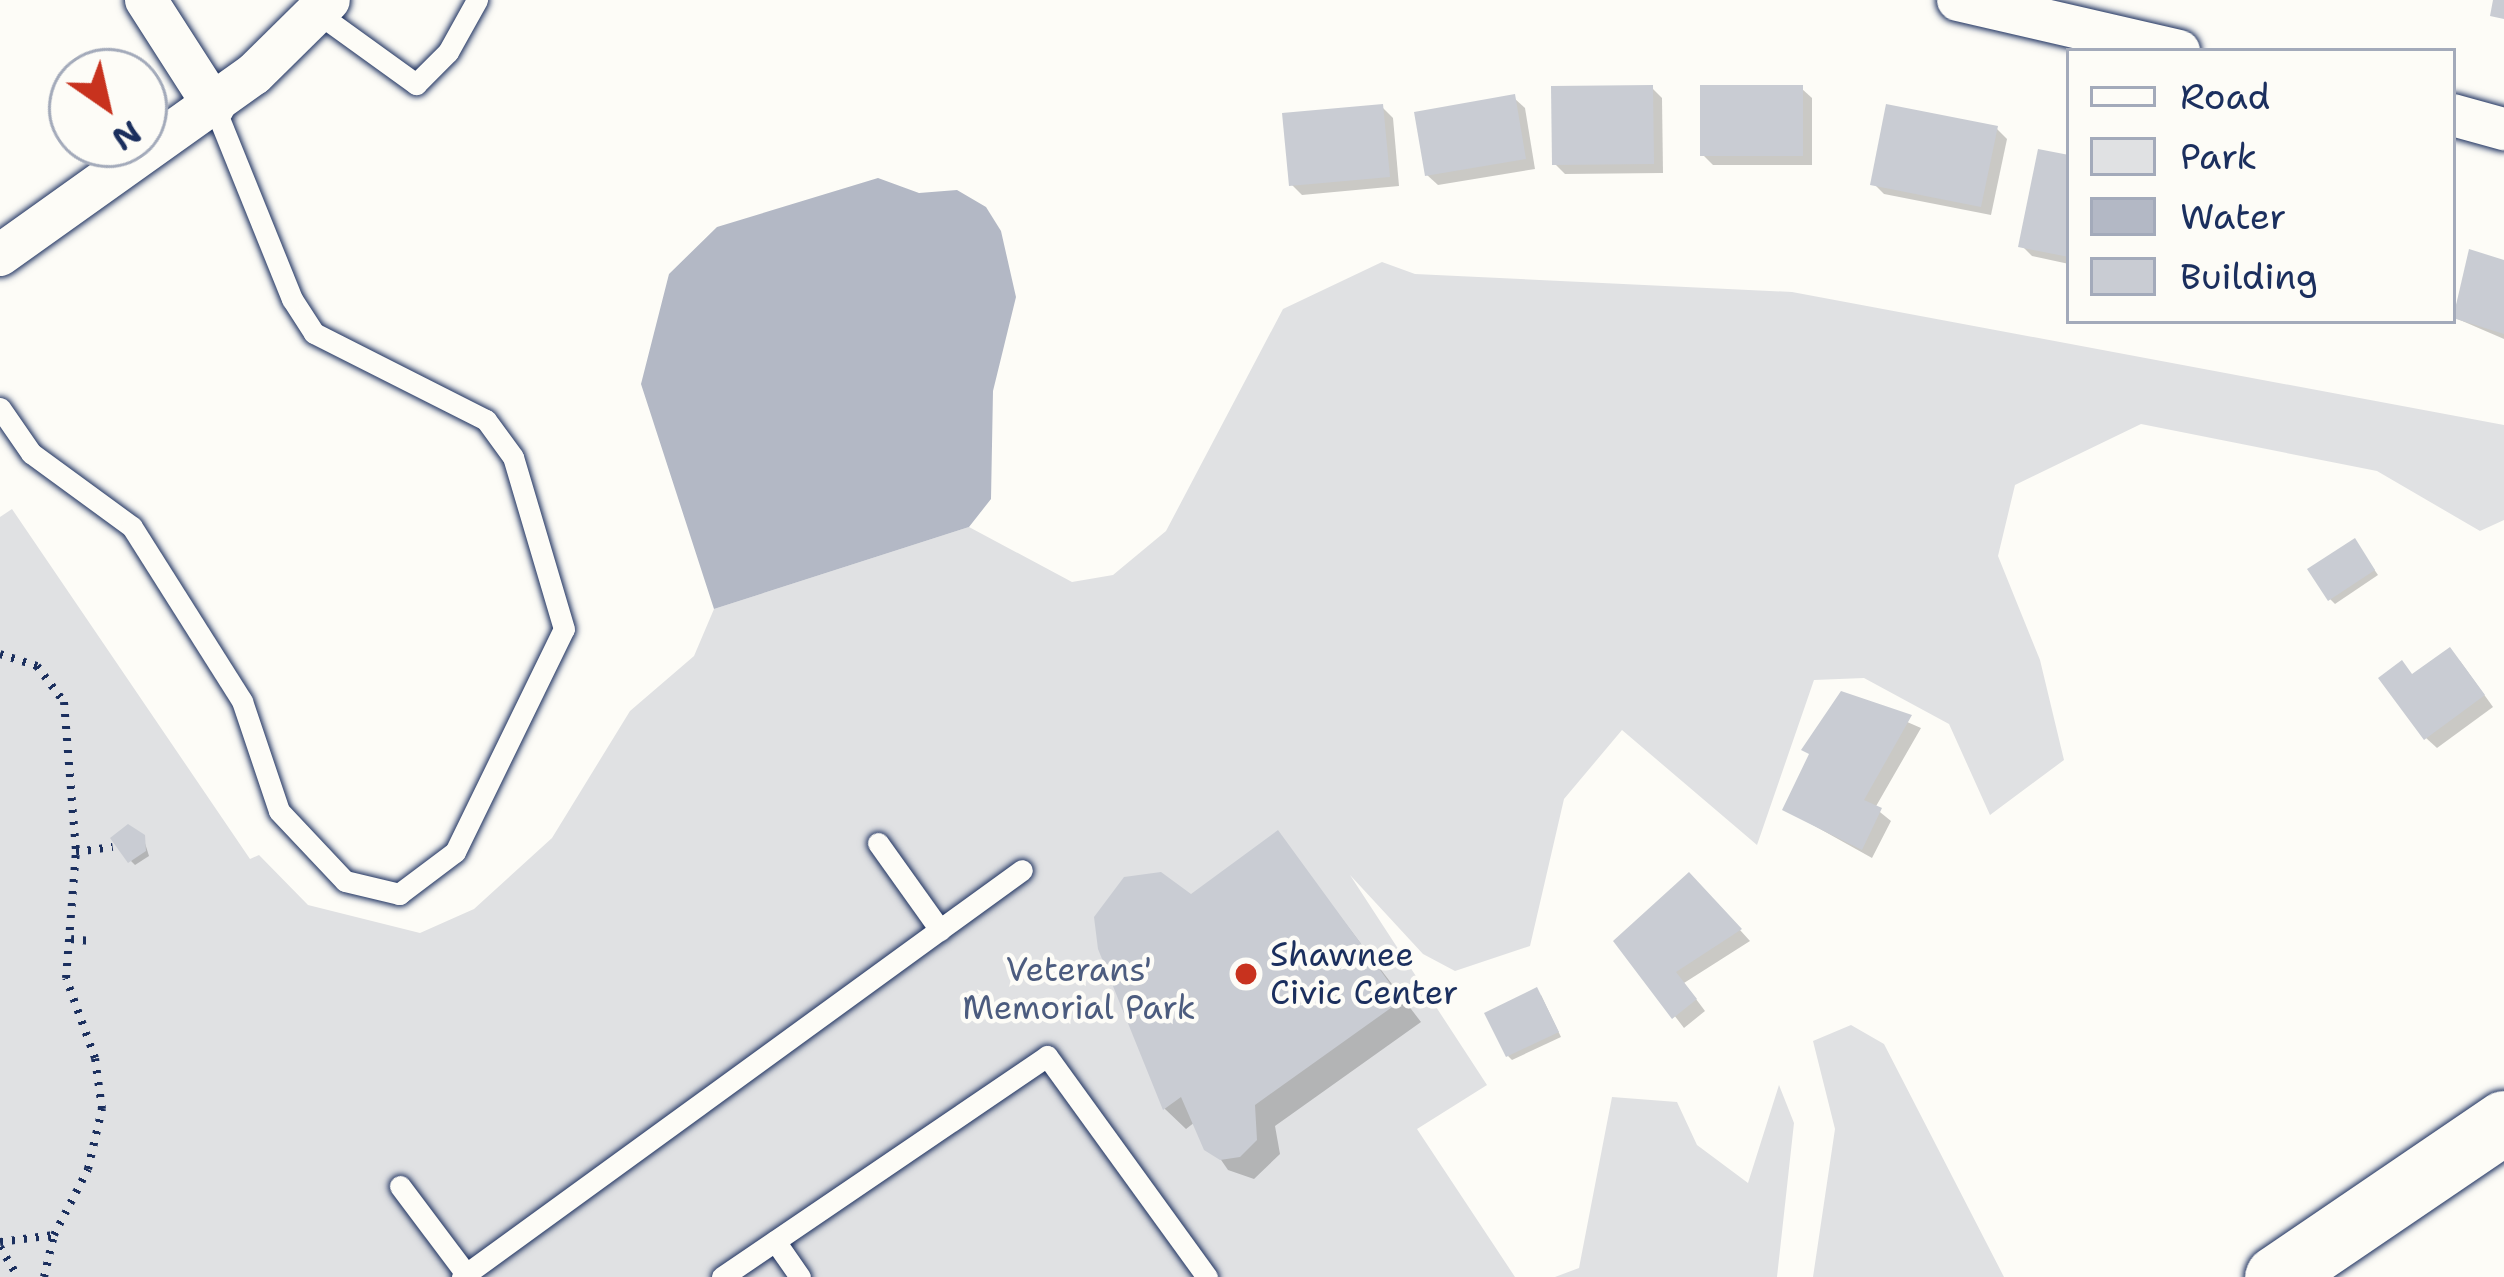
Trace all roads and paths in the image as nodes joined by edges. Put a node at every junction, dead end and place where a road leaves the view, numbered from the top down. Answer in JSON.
{"nodes":[{"id":1,"x":146,"y":0,"type":"edge"},
{"id":2,"x":477,"y":0,"type":"edge"},
{"id":3,"x":1958,"y":0,"type":"edge"},
{"id":4,"x":324,"y":7,"type":"edge"},
{"id":5,"x":2166,"y":48,"type":"edge"},
{"id":6,"x":214,"y":106,"type":"junction"},
{"id":7,"x":2456,"y":116,"type":"edge"},
{"id":8,"x":2504,"y":129,"type":"edge"},
{"id":9,"x":0,"y":254,"type":"edge"},
{"id":10,"x":0,"y":408,"type":"edge"},
{"id":11,"x":0,"y":654,"type":"edge"},
{"id":12,"x":878,"y":843,"type":"dead end"},
{"id":13,"x":113,"y":847,"type":"dead end"},
{"id":14,"x":76,"y":852,"type":"junction"},
{"id":15,"x":1022,"y":870,"type":"dead end"},
{"id":16,"x":940,"y":929,"type":"junction"},
{"id":17,"x":71,"y":938,"type":"junction"},
{"id":18,"x":90,"y":941,"type":"dead end"},
{"id":19,"x":2504,"y":1122,"type":"edge"},
{"id":20,"x":400,"y":1186,"type":"dead end"},
{"id":21,"x":54,"y":1234,"type":"junction"},
{"id":22,"x":775,"y":1241,"type":"junction"},
{"id":23,"x":0,"y":1245,"type":"edge"},
{"id":24,"x":464,"y":1276,"type":"edge"},
{"id":25,"x":18,"y":1277,"type":"edge"},
{"id":26,"x":44,"y":1277,"type":"edge"},
{"id":27,"x":722,"y":1277,"type":"edge"},
{"id":28,"x":800,"y":1277,"type":"edge"},
{"id":29,"x":1207,"y":1277,"type":"edge"},
{"id":30,"x":2276,"y":1277,"type":"edge"}],
"edges":[{"from":1,"to":6,"type":"street"},
{"from":2,"to":4,"type":"lane"},
{"from":3,"to":5,"type":"street"},
{"from":4,"to":6,"type":"street"},
{"from":6,"to":9,"type":"street"},
{"from":6,"to":10,"type":"lane"},
{"from":7,"to":8,"type":"street"},
{"from":11,"to":14,"type":"path"},
{"from":12,"to":16,"type":"lane"},
{"from":13,"to":14,"type":"path"},
{"from":14,"to":17,"type":"path"},
{"from":15,"to":16,"type":"lane"},
{"from":16,"to":24,"type":"lane"},
{"from":17,"to":18,"type":"path"},
{"from":17,"to":21,"type":"path"},
{"from":19,"to":30,"type":"main road"},
{"from":20,"to":24,"type":"lane"},
{"from":21,"to":23,"type":"path"},
{"from":21,"to":26,"type":"path"},
{"from":22,"to":27,"type":"lane"},
{"from":22,"to":28,"type":"lane"},
{"from":22,"to":29,"type":"lane"},
{"from":23,"to":25,"type":"path"}]}
